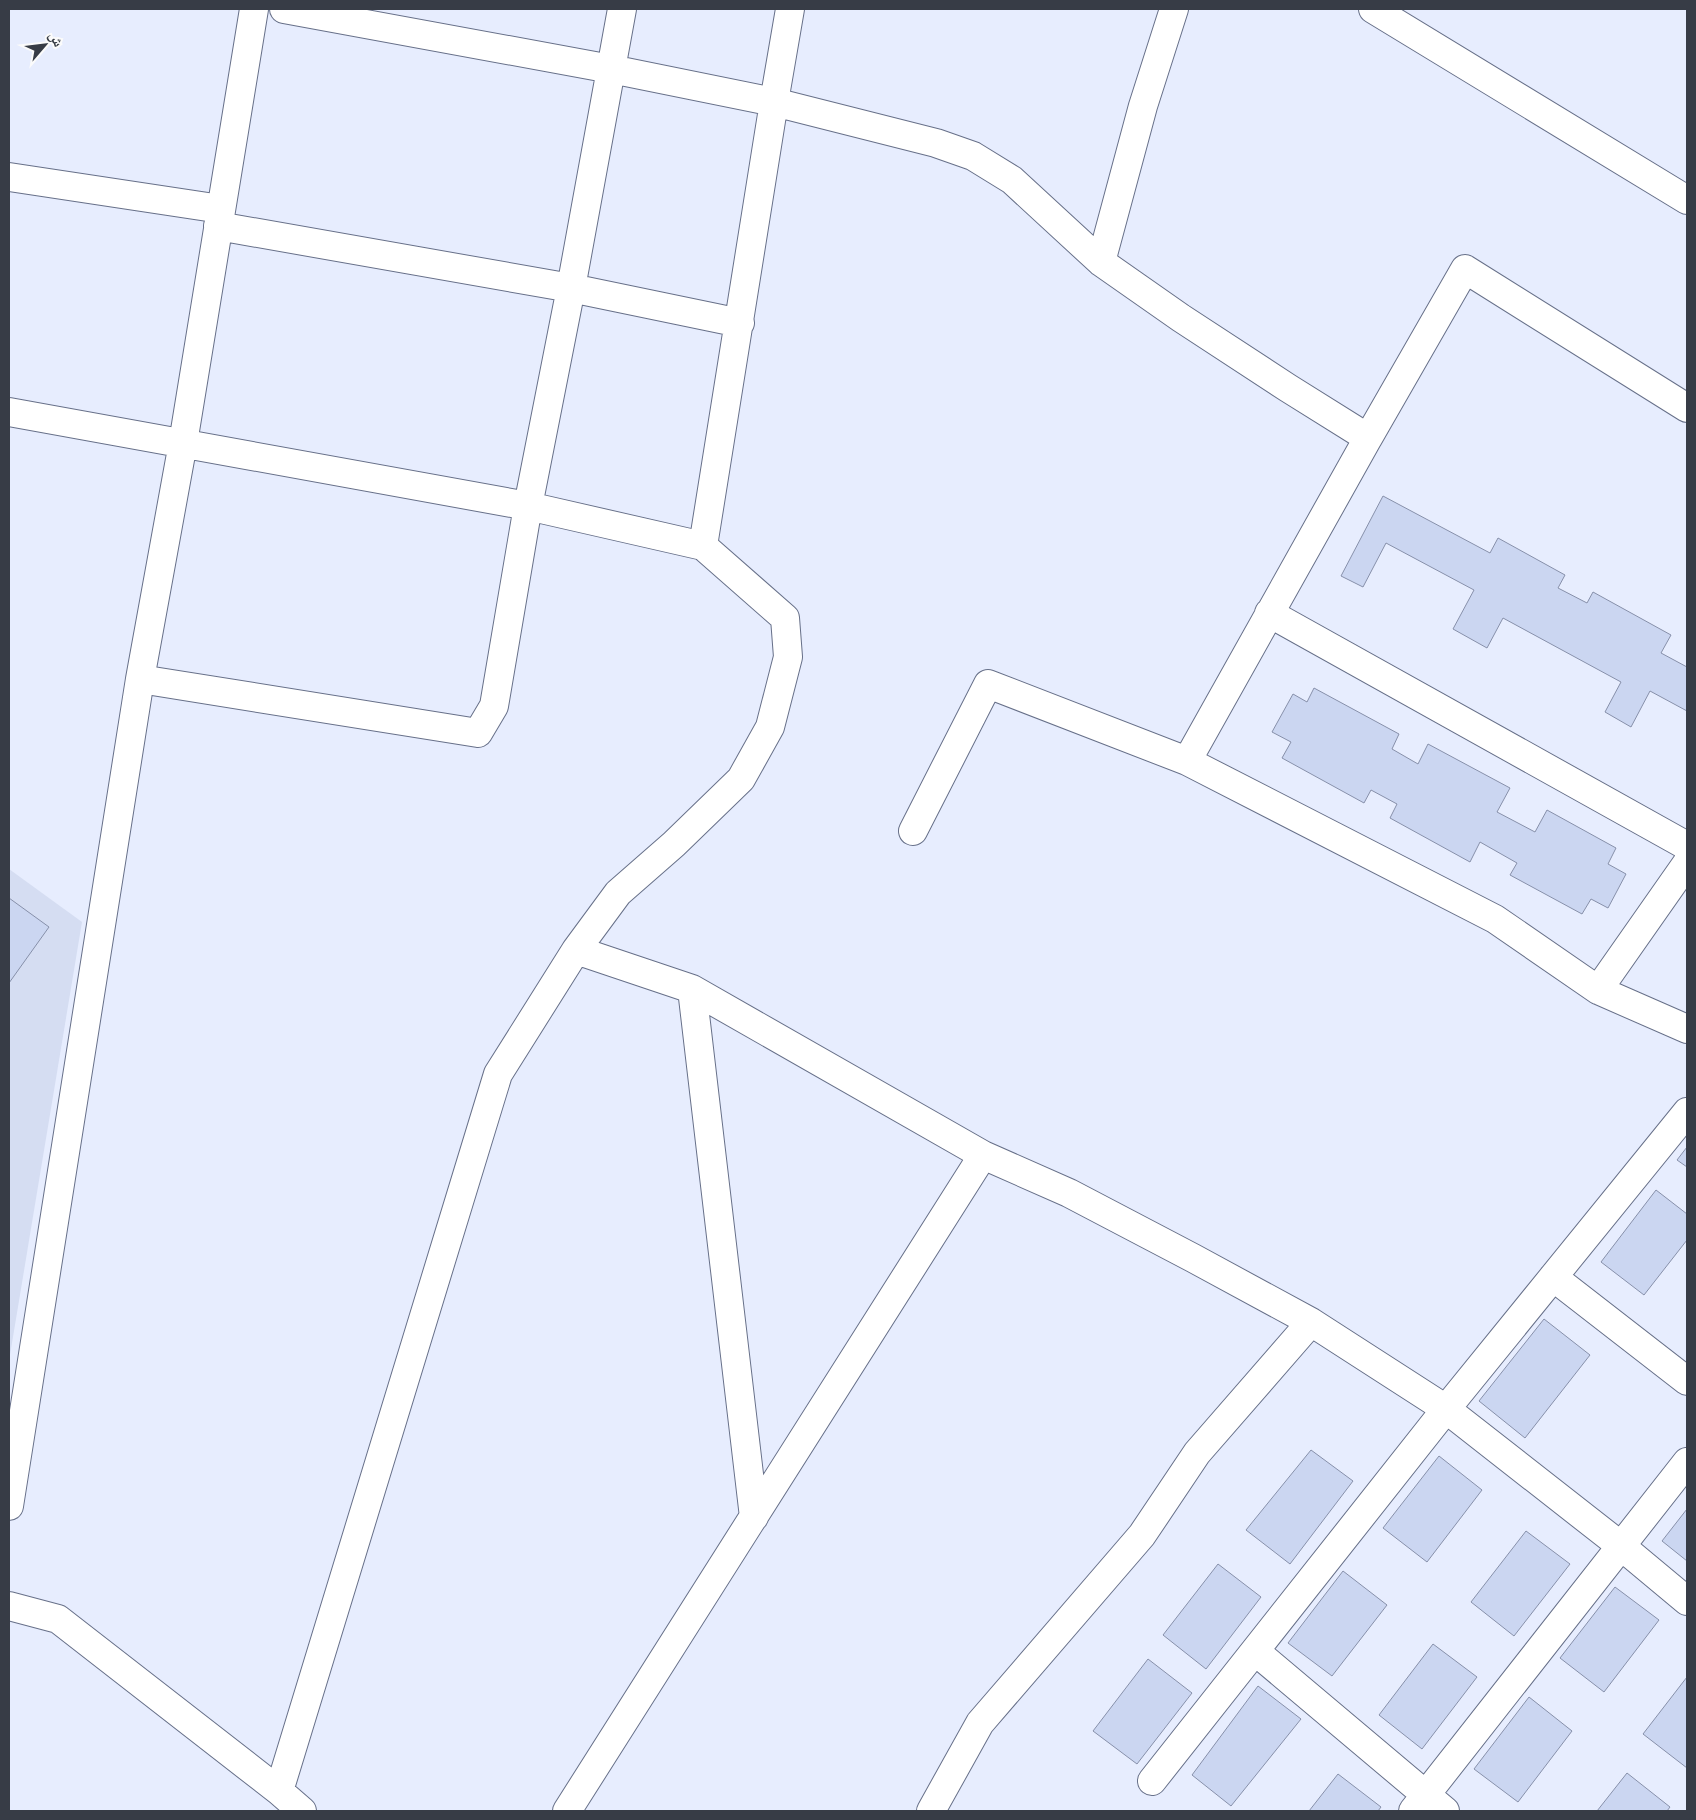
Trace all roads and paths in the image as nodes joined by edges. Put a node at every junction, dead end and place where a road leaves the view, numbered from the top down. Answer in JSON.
{"nodes":[{"id":1,"x":254,"y":9,"type":"edge"},
{"id":2,"x":284,"y":9,"type":"edge"},
{"id":3,"x":622,"y":9,"type":"edge"},
{"id":4,"x":790,"y":9,"type":"edge"},
{"id":5,"x":1174,"y":9,"type":"edge"},
{"id":6,"x":1373,"y":9,"type":"edge"},
{"id":7,"x":611,"y":69,"type":"junction"},
{"id":8,"x":774,"y":102,"type":"junction"},
{"id":9,"x":9,"y":177,"type":"edge"},
{"id":10,"x":1687,"y":200,"type":"edge"},
{"id":11,"x":219,"y":217,"type":"junction"},
{"id":12,"x":1101,"y":262,"type":"junction"},
{"id":13,"x":571,"y":288,"type":"junction"},
{"id":14,"x":740,"y":323,"type":"junction"},
{"id":15,"x":1687,"y":408,"type":"edge"},
{"id":16,"x":9,"y":412,"type":"edge"},
{"id":17,"x":1368,"y":438,"type":"junction"},
{"id":18,"x":183,"y":443,"type":"junction"},
{"id":19,"x":528,"y":506,"type":"junction"},
{"id":20,"x":703,"y":546,"type":"junction"},
{"id":21,"x":1269,"y":613,"type":"junction"},
{"id":22,"x":140,"y":679,"type":"junction"},
{"id":23,"x":1187,"y":761,"type":"junction"},
{"id":24,"x":913,"y":831,"type":"dead end"},
{"id":25,"x":1687,"y":846,"type":"edge"},
{"id":26,"x":1687,"y":862,"type":"edge"},
{"id":27,"x":576,"y":950,"type":"junction"},
{"id":28,"x":692,"y":989,"type":"junction"},
{"id":29,"x":1598,"y":990,"type":"junction"},
{"id":30,"x":1687,"y":1029,"type":"edge"},
{"id":31,"x":1687,"y":1112,"type":"edge"},
{"id":32,"x":984,"y":1154,"type":"junction"},
{"id":33,"x":1553,"y":1276,"type":"junction"},
{"id":34,"x":1311,"y":1322,"type":"junction"},
{"id":35,"x":1687,"y":1381,"type":"edge"},
{"id":36,"x":1446,"y":1409,"type":"junction"},
{"id":37,"x":1687,"y":1462,"type":"edge"},
{"id":38,"x":9,"y":1506,"type":"edge"},
{"id":39,"x":754,"y":1517,"type":"junction"},
{"id":40,"x":1621,"y":1546,"type":"junction"},
{"id":41,"x":1687,"y":1601,"type":"edge"},
{"id":42,"x":9,"y":1606,"type":"edge"},
{"id":43,"x":1254,"y":1652,"type":"junction"},
{"id":44,"x":1152,"y":1781,"type":"dead end"},
{"id":45,"x":279,"y":1791,"type":"junction"},
{"id":46,"x":1428,"y":1806,"type":"edge"},
{"id":47,"x":302,"y":1811,"type":"edge"},
{"id":48,"x":567,"y":1811,"type":"edge"},
{"id":49,"x":931,"y":1811,"type":"edge"}],
"edges":[{"from":1,"to":11,"type":"street"},
{"from":2,"to":7,"type":"street"},
{"from":3,"to":7,"type":"street"},
{"from":4,"to":8,"type":"street"},
{"from":5,"to":12,"type":"street"},
{"from":6,"to":10,"type":"street"},
{"from":7,"to":8,"type":"street"},
{"from":7,"to":13,"type":"street"},
{"from":8,"to":12,"type":"street"},
{"from":8,"to":14,"type":"street"},
{"from":9,"to":11,"type":"street"},
{"from":11,"to":13,"type":"street"},
{"from":11,"to":18,"type":"street"},
{"from":12,"to":17,"type":"street"},
{"from":13,"to":14,"type":"street"},
{"from":13,"to":19,"type":"street"},
{"from":14,"to":20,"type":"street"},
{"from":15,"to":17,"type":"street"},
{"from":16,"to":18,"type":"street"},
{"from":17,"to":21,"type":"street"},
{"from":18,"to":19,"type":"street"},
{"from":18,"to":22,"type":"street"},
{"from":19,"to":20,"type":"street"},
{"from":19,"to":22,"type":"street"},
{"from":20,"to":27,"type":"street"},
{"from":21,"to":23,"type":"street"},
{"from":21,"to":25,"type":"street"},
{"from":22,"to":38,"type":"street"},
{"from":23,"to":24,"type":"street"},
{"from":23,"to":29,"type":"street"},
{"from":26,"to":29,"type":"street"},
{"from":27,"to":28,"type":"street"},
{"from":27,"to":45,"type":"street"},
{"from":28,"to":32,"type":"street"},
{"from":28,"to":39,"type":"street"},
{"from":29,"to":30,"type":"street"},
{"from":31,"to":33,"type":"street"},
{"from":32,"to":34,"type":"street"},
{"from":32,"to":39,"type":"street"},
{"from":33,"to":35,"type":"street"},
{"from":33,"to":36,"type":"street"},
{"from":34,"to":36,"type":"street"},
{"from":34,"to":49,"type":"street"},
{"from":36,"to":40,"type":"street"},
{"from":36,"to":43,"type":"street"},
{"from":37,"to":40,"type":"street"},
{"from":39,"to":48,"type":"street"},
{"from":40,"to":41,"type":"street"},
{"from":40,"to":46,"type":"street"},
{"from":42,"to":45,"type":"street"},
{"from":43,"to":44,"type":"street"},
{"from":43,"to":46,"type":"street"},
{"from":45,"to":47,"type":"street"}]}
